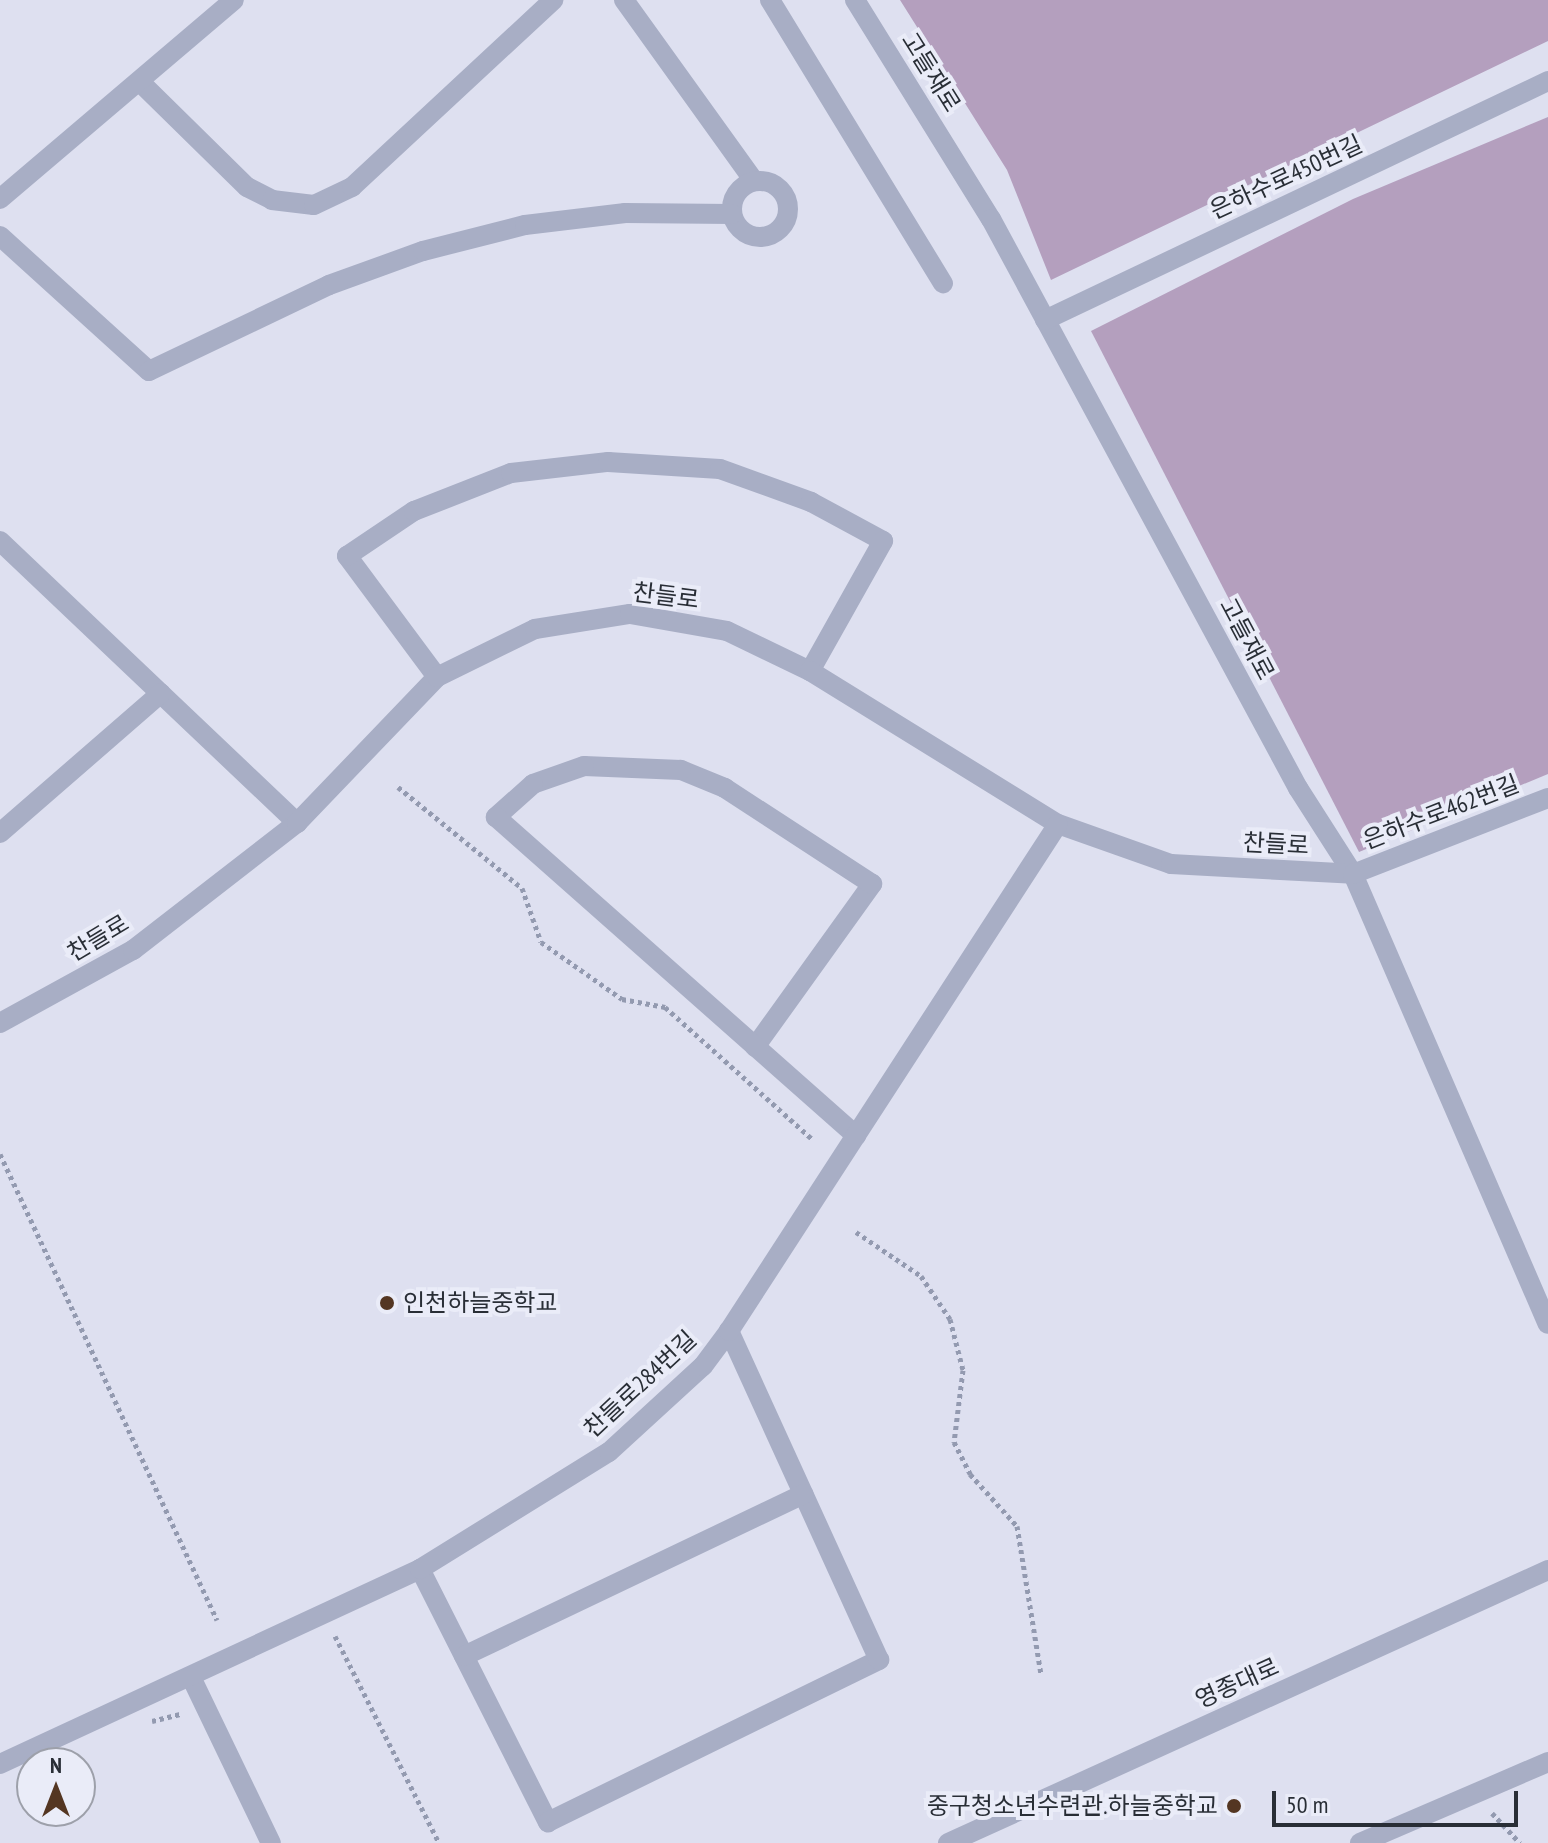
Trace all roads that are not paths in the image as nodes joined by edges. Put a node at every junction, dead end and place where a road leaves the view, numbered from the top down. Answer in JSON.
{"nodes":[{"id":1,"x":234,"y":0,"type":"edge"},
{"id":2,"x":553,"y":0,"type":"edge"},
{"id":3,"x":624,"y":0,"type":"edge"},
{"id":4,"x":770,"y":0,"type":"edge"},
{"id":5,"x":855,"y":0,"type":"edge"},
{"id":6,"x":1548,"y":81,"type":"edge"},
{"id":7,"x":140,"y":82,"type":"junction"},
{"id":8,"x":754,"y":181,"type":"junction"},
{"id":9,"x":0,"y":199,"type":"edge"},
{"id":10,"x":732,"y":214,"type":"junction"},
{"id":11,"x":0,"y":236,"type":"edge"},
{"id":12,"x":943,"y":283,"type":"dead end"},
{"id":13,"x":1045,"y":320,"type":"junction"},
{"id":14,"x":0,"y":541,"type":"edge"},
{"id":15,"x":810,"y":671,"type":"junction"},
{"id":16,"x":437,"y":677,"type":"junction"},
{"id":17,"x":161,"y":693,"type":"junction"},
{"id":18,"x":1548,"y":798,"type":"edge"},
{"id":19,"x":297,"y":823,"type":"junction"},
{"id":20,"x":1058,"y":824,"type":"junction"},
{"id":21,"x":0,"y":833,"type":"edge"},
{"id":22,"x":1353,"y":874,"type":"junction"},
{"id":23,"x":0,"y":1023,"type":"edge"},
{"id":24,"x":755,"y":1047,"type":"junction"},
{"id":25,"x":856,"y":1136,"type":"junction"},
{"id":26,"x":1548,"y":1324,"type":"edge"},
{"id":27,"x":729,"y":1331,"type":"junction"},
{"id":28,"x":803,"y":1494,"type":"junction"},
{"id":29,"x":420,"y":1569,"type":"junction"},
{"id":30,"x":1548,"y":1570,"type":"edge"},
{"id":31,"x":464,"y":1656,"type":"junction"},
{"id":32,"x":191,"y":1677,"type":"junction"},
{"id":33,"x":1548,"y":1762,"type":"edge"},
{"id":34,"x":0,"y":1764,"type":"edge"},
{"id":35,"x":271,"y":1843,"type":"edge"},
{"id":36,"x":948,"y":1843,"type":"edge"},
{"id":37,"x":1360,"y":1843,"type":"edge"}],
"edges":[{"from":1,"to":7,"type":"street"},
{"from":2,"to":7,"type":"street"},
{"from":3,"to":8,"type":"street"},
{"from":4,"to":12,"type":"street"},
{"from":5,"to":13,"type":"street","name":"고들재로"},
{"from":6,"to":13,"type":"street","name":"은하수로450번길"},
{"from":7,"to":9,"type":"street"},
{"from":8,"to":10,"type":"street"},
{"from":8,"to":10,"type":"street"},
{"from":10,"to":11,"type":"street"},
{"from":13,"to":22,"type":"street","name":"고들재로"},
{"from":14,"to":17,"type":"street"},
{"from":15,"to":16,"type":"street","name":"찬들로"},
{"from":15,"to":16,"type":"street"},
{"from":15,"to":20,"type":"street","name":"찬들로"},
{"from":16,"to":19,"type":"street","name":"찬들로"},
{"from":17,"to":19,"type":"street"},
{"from":17,"to":21,"type":"street"},
{"from":18,"to":22,"type":"street","name":"은하수로462번길"},
{"from":19,"to":23,"type":"street","name":"찬들로"},
{"from":20,"to":22,"type":"street","name":"찬들로"},
{"from":20,"to":25,"type":"street","name":"찬들로284번길"},
{"from":22,"to":26,"type":"street","name":"고들재로"},
{"from":24,"to":24,"type":"street"},
{"from":24,"to":25,"type":"street"},
{"from":25,"to":27,"type":"street","name":"찬들로284번길"},
{"from":27,"to":28,"type":"street"},
{"from":27,"to":29,"type":"street","name":"찬들로284번길"},
{"from":28,"to":31,"type":"street"},
{"from":28,"to":31,"type":"street"},
{"from":29,"to":31,"type":"street"},
{"from":29,"to":32,"type":"street","name":"찬들로284번길"},
{"from":30,"to":36,"type":"street","name":"영종대로"},
{"from":32,"to":34,"type":"street","name":"찬들로284번길"},
{"from":32,"to":35,"type":"street"},
{"from":33,"to":37,"type":"street"}]}
